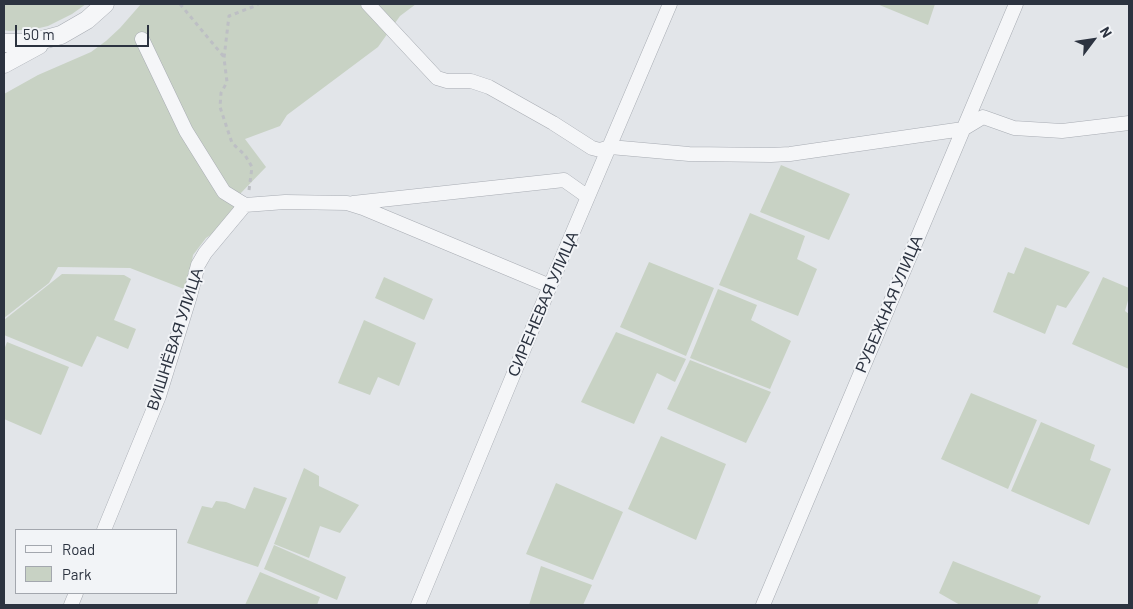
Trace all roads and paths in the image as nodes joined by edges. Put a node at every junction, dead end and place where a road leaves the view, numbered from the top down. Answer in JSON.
{"nodes":[{"id":1,"x":105,"y":4,"type":"edge"},
{"id":2,"x":180,"y":4,"type":"edge"},
{"id":3,"x":258,"y":4,"type":"edge"},
{"id":4,"x":368,"y":4,"type":"edge"},
{"id":5,"x":670,"y":4,"type":"edge"},
{"id":6,"x":1016,"y":4,"type":"edge"},
{"id":7,"x":61,"y":35,"type":"junction"},
{"id":8,"x":142,"y":38,"type":"dead end"},
{"id":9,"x":4,"y":43,"type":"edge"},
{"id":10,"x":224,"y":58,"type":"junction"},
{"id":11,"x":4,"y":64,"type":"edge"},
{"id":12,"x":1129,"y":123,"type":"edge"},
{"id":13,"x":963,"y":129,"type":"junction"},
{"id":14,"x":610,"y":147,"type":"junction"},
{"id":15,"x":588,"y":196,"type":"junction"},
{"id":16,"x":347,"y":203,"type":"junction"},
{"id":17,"x":244,"y":205,"type":"junction"},
{"id":18,"x":550,"y":286,"type":"junction"},
{"id":19,"x":104,"y":529,"type":"edge"},
{"id":20,"x":418,"y":605,"type":"edge"},
{"id":21,"x":763,"y":605,"type":"edge"}],
"edges":[{"from":1,"to":7,"type":"street"},
{"from":2,"to":10,"type":"path"},
{"from":3,"to":10,"type":"path"},
{"from":4,"to":14,"type":"street"},
{"from":5,"to":14,"type":"street","name":"СИРЕНЕВАЯ УЛИЦА"},
{"from":6,"to":13,"type":"street","name":"РУБЕЖНАЯ УЛИЦА"},
{"from":7,"to":9,"type":"street"},
{"from":7,"to":11,"type":"street"},
{"from":8,"to":17,"type":"street"},
{"from":10,"to":17,"type":"path"},
{"from":12,"to":13,"type":"street"},
{"from":13,"to":14,"type":"street"},
{"from":13,"to":21,"type":"street","name":"РУБЕЖНАЯ УЛИЦА"},
{"from":14,"to":15,"type":"street","name":"СИРЕНЕВАЯ УЛИЦА"},
{"from":15,"to":16,"type":"street"},
{"from":15,"to":18,"type":"street","name":"СИРЕНЕВАЯ УЛИЦА"},
{"from":16,"to":17,"type":"street"},
{"from":16,"to":18,"type":"street"},
{"from":17,"to":19,"type":"street","name":"ВИШНЁВАЯ УЛИЦА"},
{"from":18,"to":20,"type":"street","name":"СИРЕНЕВАЯ УЛИЦА"}]}
